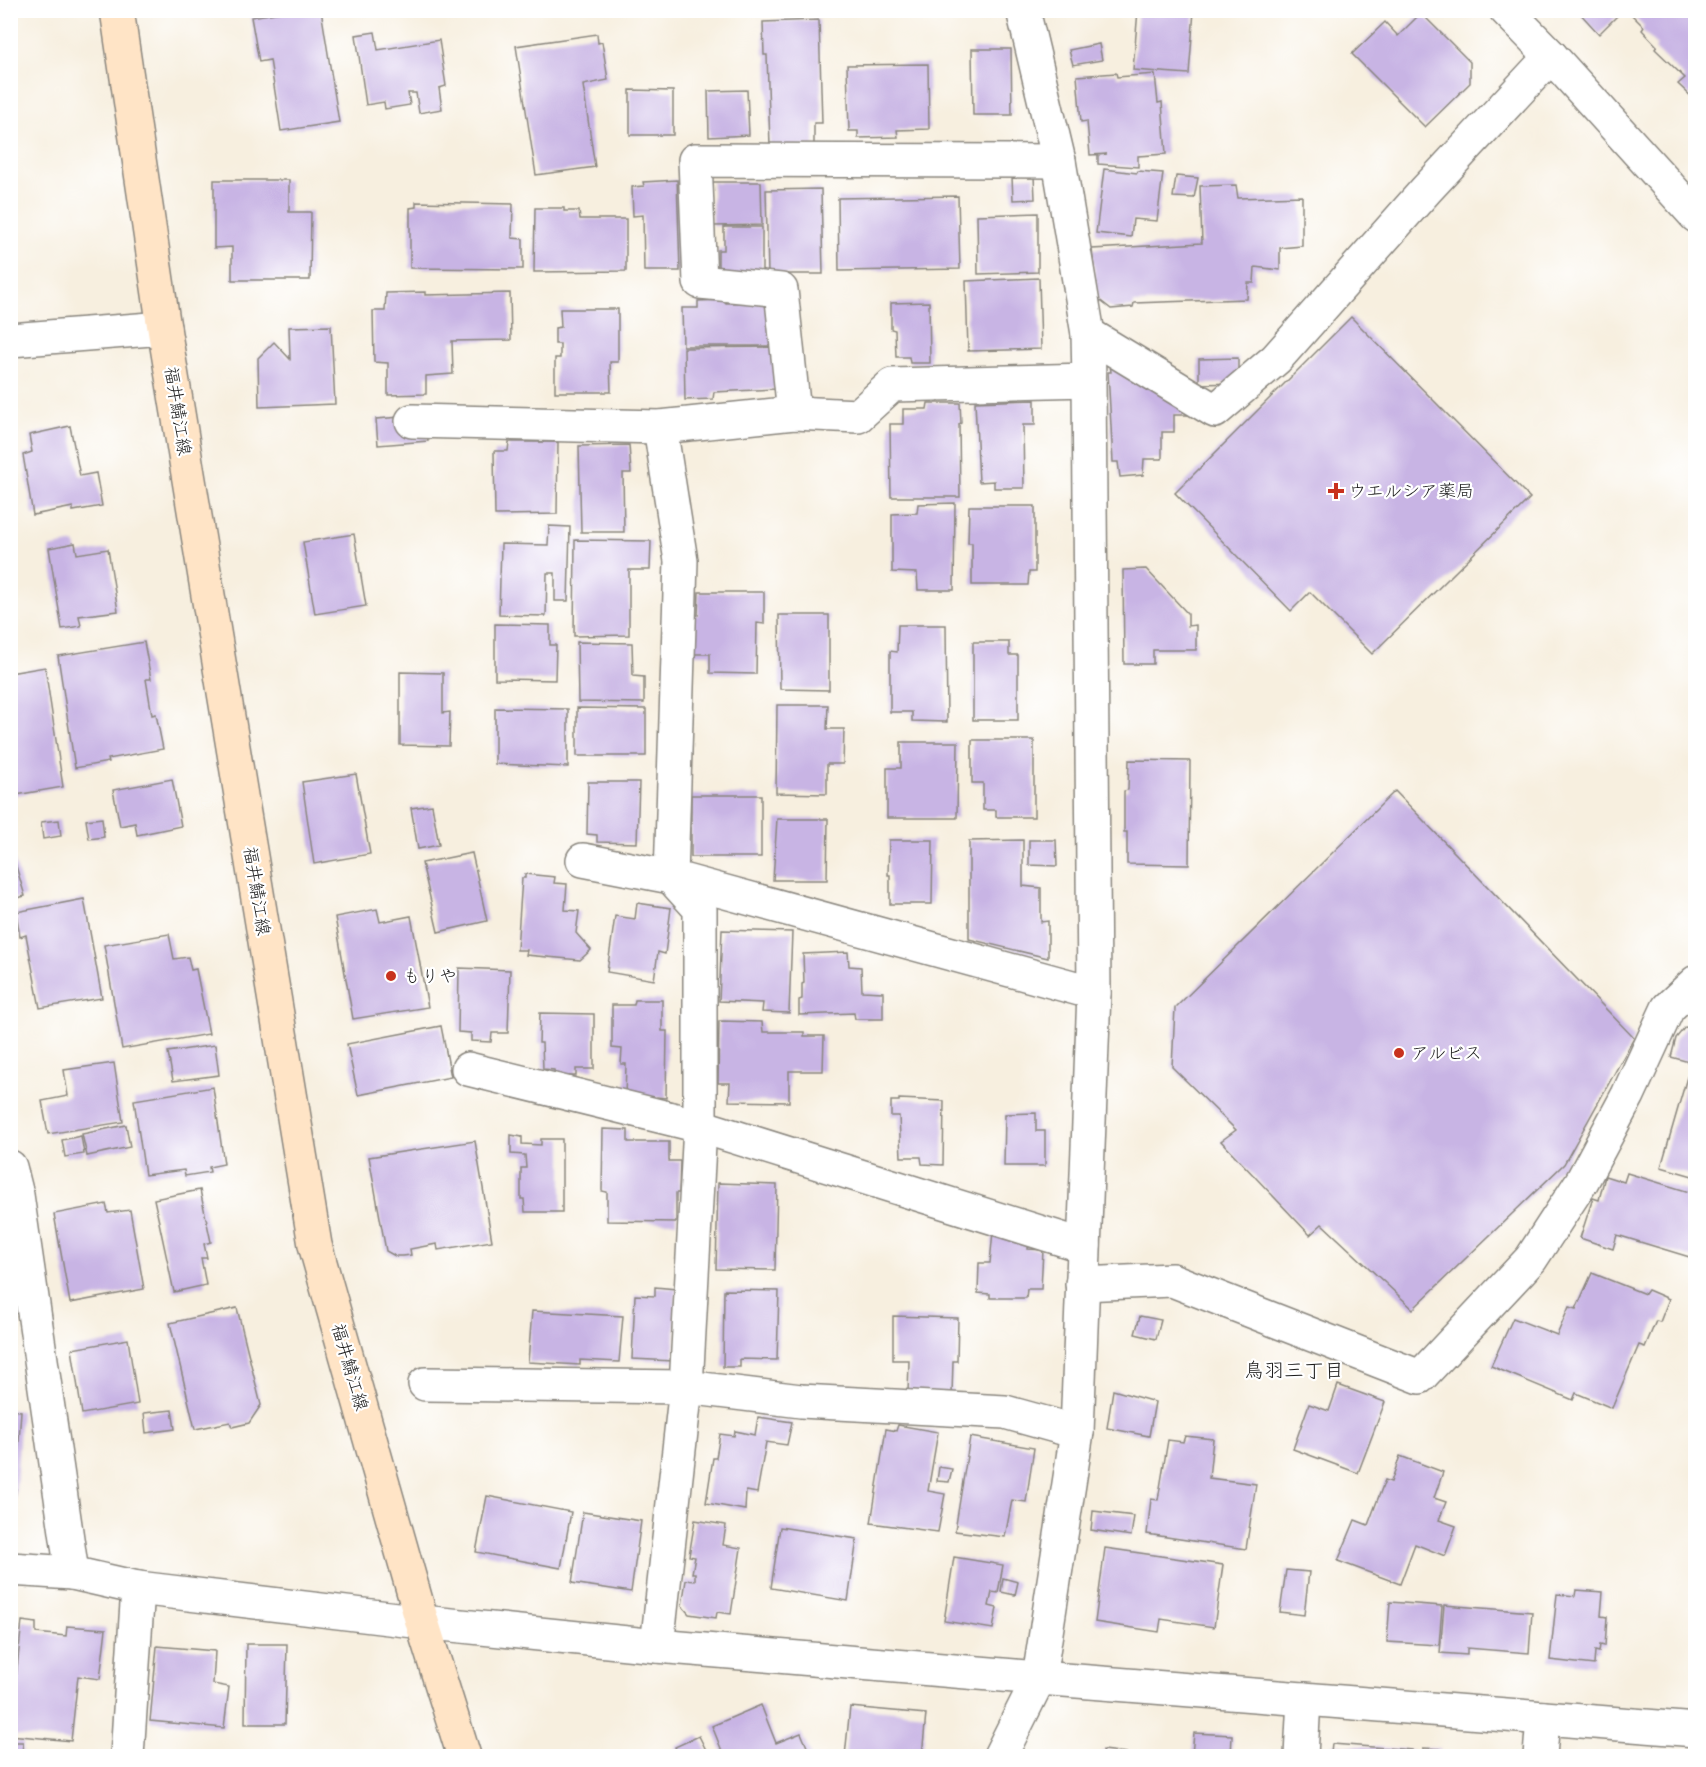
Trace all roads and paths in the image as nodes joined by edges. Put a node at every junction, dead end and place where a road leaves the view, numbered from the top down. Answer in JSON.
{"nodes":[{"id":1,"x":117,"y":10,"type":"edge"},
{"id":2,"x":1023,"y":10,"type":"edge"},
{"id":3,"x":1506,"y":10,"type":"edge"},
{"id":4,"x":1551,"y":56,"type":"junction"},
{"id":5,"x":1059,"y":161,"type":"junction"},
{"id":6,"x":1695,"y":216,"type":"edge"},
{"id":7,"x":164,"y":328,"type":"junction"},
{"id":8,"x":1088,"y":334,"type":"junction"},
{"id":9,"x":10,"y":340,"type":"edge"},
{"id":10,"x":1089,"y":380,"type":"junction"},
{"id":11,"x":794,"y":412,"type":"junction"},
{"id":12,"x":412,"y":421,"type":"dead end"},
{"id":13,"x":660,"y":427,"type":"junction"},
{"id":14,"x":583,"y":860,"type":"dead end"},
{"id":15,"x":671,"y":877,"type":"junction"},
{"id":16,"x":1695,"y":982,"type":"edge"},
{"id":17,"x":1094,"y":993,"type":"junction"},
{"id":18,"x":468,"y":1070,"type":"dead end"},
{"id":19,"x":700,"y":1126,"type":"junction"},
{"id":20,"x":13,"y":1185,"type":"edge"},
{"id":21,"x":1084,"y":1246,"type":"junction"},
{"id":22,"x":1082,"y":1284,"type":"junction"},
{"id":23,"x":425,"y":1384,"type":"dead end"},
{"id":24,"x":686,"y":1387,"type":"junction"},
{"id":25,"x":1077,"y":1432,"type":"junction"},
{"id":26,"x":10,"y":1569,"type":"edge"},
{"id":27,"x":72,"y":1573,"type":"junction"},
{"id":28,"x":138,"y":1588,"type":"junction"},
{"id":29,"x":422,"y":1622,"type":"junction"},
{"id":30,"x":657,"y":1646,"type":"junction"},
{"id":31,"x":1039,"y":1678,"type":"junction"},
{"id":32,"x":1304,"y":1699,"type":"junction"},
{"id":33,"x":1543,"y":1718,"type":"junction"},
{"id":34,"x":1695,"y":1730,"type":"edge"},
{"id":35,"x":127,"y":1756,"type":"edge"},
{"id":36,"x":464,"y":1756,"type":"edge"},
{"id":37,"x":1000,"y":1756,"type":"edge"},
{"id":38,"x":1301,"y":1756,"type":"edge"},
{"id":39,"x":1540,"y":1756,"type":"edge"}],
"edges":[{"from":1,"to":7,"type":"main road","name":"福井鯖江線"},
{"from":2,"to":5,"type":"street"},
{"from":3,"to":4,"type":"street"},
{"from":4,"to":6,"type":"street"},
{"from":4,"to":8,"type":"street"},
{"from":5,"to":8,"type":"street"},
{"from":5,"to":11,"type":"street"},
{"from":7,"to":9,"type":"street"},
{"from":7,"to":29,"type":"main road","name":"福井鯖江線"},
{"from":8,"to":10,"type":"street"},
{"from":10,"to":11,"type":"street"},
{"from":10,"to":17,"type":"street"},
{"from":11,"to":13,"type":"street"},
{"from":12,"to":13,"type":"street"},
{"from":13,"to":15,"type":"street"},
{"from":14,"to":15,"type":"street"},
{"from":15,"to":17,"type":"street"},
{"from":15,"to":19,"type":"street"},
{"from":16,"to":22,"type":"street"},
{"from":17,"to":21,"type":"street"},
{"from":18,"to":19,"type":"street"},
{"from":19,"to":21,"type":"street"},
{"from":19,"to":24,"type":"street"},
{"from":20,"to":27,"type":"street"},
{"from":21,"to":22,"type":"street"},
{"from":22,"to":25,"type":"street"},
{"from":23,"to":24,"type":"street"},
{"from":24,"to":25,"type":"street"},
{"from":24,"to":30,"type":"street"},
{"from":25,"to":31,"type":"street"},
{"from":26,"to":27,"type":"street"},
{"from":27,"to":28,"type":"street"},
{"from":28,"to":29,"type":"street"},
{"from":28,"to":35,"type":"street"},
{"from":29,"to":30,"type":"street"},
{"from":29,"to":36,"type":"main road","name":"福井鯖江線"},
{"from":30,"to":31,"type":"street"},
{"from":31,"to":32,"type":"street"},
{"from":31,"to":37,"type":"street"},
{"from":32,"to":33,"type":"street"},
{"from":32,"to":38,"type":"street"},
{"from":33,"to":34,"type":"street"},
{"from":33,"to":39,"type":"street"}]}
